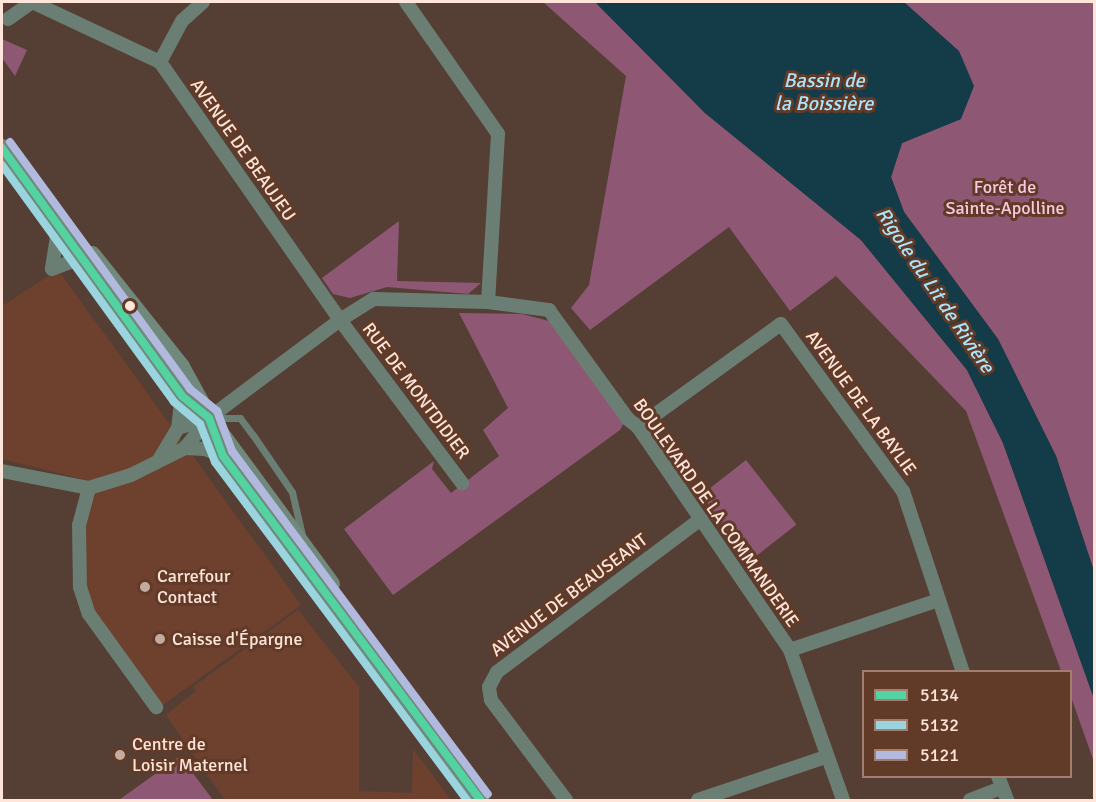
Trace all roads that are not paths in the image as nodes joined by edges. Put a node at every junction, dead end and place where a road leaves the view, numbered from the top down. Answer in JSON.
{"nodes":[{"id":1,"x":203,"y":2,"type":"edge"},
{"id":2,"x":406,"y":2,"type":"edge"},
{"id":3,"x":8,"y":19,"type":"dead end"},
{"id":4,"x":160,"y":62,"type":"junction"},
{"id":5,"x":2,"y":148,"type":"edge"},
{"id":6,"x":32,"y":189,"type":"junction"},
{"id":7,"x":58,"y":230,"type":"junction"},
{"id":8,"x":81,"y":258,"type":"junction"},
{"id":9,"x":488,"y":302,"type":"junction"},
{"id":10,"x":340,"y":320,"type":"junction"},
{"id":11,"x":182,"y":396,"type":"junction"},
{"id":12,"x":209,"y":418,"type":"junction"},
{"id":13,"x":638,"y":427,"type":"junction"},
{"id":14,"x":178,"y":428,"type":"junction"},
{"id":15,"x":185,"y":448,"type":"junction"},
{"id":16,"x":223,"y":456,"type":"junction"},
{"id":17,"x":159,"y":458,"type":"junction"},
{"id":18,"x":2,"y":471,"type":"edge"},
{"id":19,"x":462,"y":483,"type":"dead end"},
{"id":20,"x":89,"y":488,"type":"junction"},
{"id":21,"x":701,"y":519,"type":"junction"},
{"id":22,"x":939,"y":600,"type":"junction"},
{"id":23,"x":790,"y":650,"type":"junction"},
{"id":24,"x":372,"y":652,"type":"junction"},
{"id":25,"x":962,"y":670,"type":"edge"},
{"id":26,"x":156,"y":707,"type":"dead end"},
{"id":27,"x":826,"y":757,"type":"junction"},
{"id":28,"x":1002,"y":788,"type":"edge"},
{"id":29,"x":480,"y":801,"type":"edge"},
{"id":30,"x":566,"y":801,"type":"edge"},
{"id":31,"x":698,"y":801,"type":"edge"},
{"id":32,"x":843,"y":801,"type":"edge"},
{"id":33,"x":970,"y":801,"type":"edge"}],
"edges":[{"from":1,"to":4,"type":"street"},
{"from":2,"to":9,"type":"street"},
{"from":3,"to":4,"type":"street"},
{"from":4,"to":10,"type":"street","name":"AVENUE DE BEAUJEU"},
{"from":5,"to":6,"type":"street"},
{"from":6,"to":7,"type":"street"},
{"from":6,"to":12,"type":"street"},
{"from":7,"to":8,"type":"street"},
{"from":7,"to":8,"type":"street"},
{"from":8,"to":11,"type":"street"},
{"from":9,"to":10,"type":"street","name":"BOULEVARD DE LA COMMANDERIE"},
{"from":9,"to":13,"type":"street","name":"BOULEVARD DE LA COMMANDERIE"},
{"from":10,"to":12,"type":"street","name":"BOULEVARD DE LA COMMANDERIE"},
{"from":10,"to":19,"type":"street","name":"RUE DE MONTDIDIER"},
{"from":11,"to":12,"type":"street"},
{"from":11,"to":14,"type":"street"},
{"from":12,"to":14,"type":"street","name":"BOULEVARD DE LA COMMANDERIE"},
{"from":12,"to":15,"type":"street"},
{"from":12,"to":16,"type":"street"},
{"from":12,"to":24,"type":"street"},
{"from":13,"to":21,"type":"street","name":"BOULEVARD DE LA COMMANDERIE"},
{"from":13,"to":22,"type":"street","name":"AVENUE DE LA BAYLIE"},
{"from":14,"to":17,"type":"street"},
{"from":15,"to":16,"type":"street"},
{"from":15,"to":17,"type":"street"},
{"from":16,"to":24,"type":"street"},
{"from":17,"to":20,"type":"street"},
{"from":18,"to":20,"type":"street"},
{"from":20,"to":26,"type":"street"},
{"from":21,"to":23,"type":"street","name":"BOULEVARD DE LA COMMANDERIE"},
{"from":21,"to":30,"type":"street","name":"AVENUE DE BEAUSEANT"},
{"from":22,"to":23,"type":"street"},
{"from":22,"to":25,"type":"street","name":"AVENUE DE LA BAYLIE"},
{"from":23,"to":27,"type":"street","name":"BOULEVARD DE LA COMMANDERIE"},
{"from":24,"to":29,"type":"street"},
{"from":27,"to":31,"type":"street"},
{"from":27,"to":32,"type":"street","name":"BOULEVARD DE LA COMMANDERIE"},
{"from":28,"to":33,"type":"street"}]}
